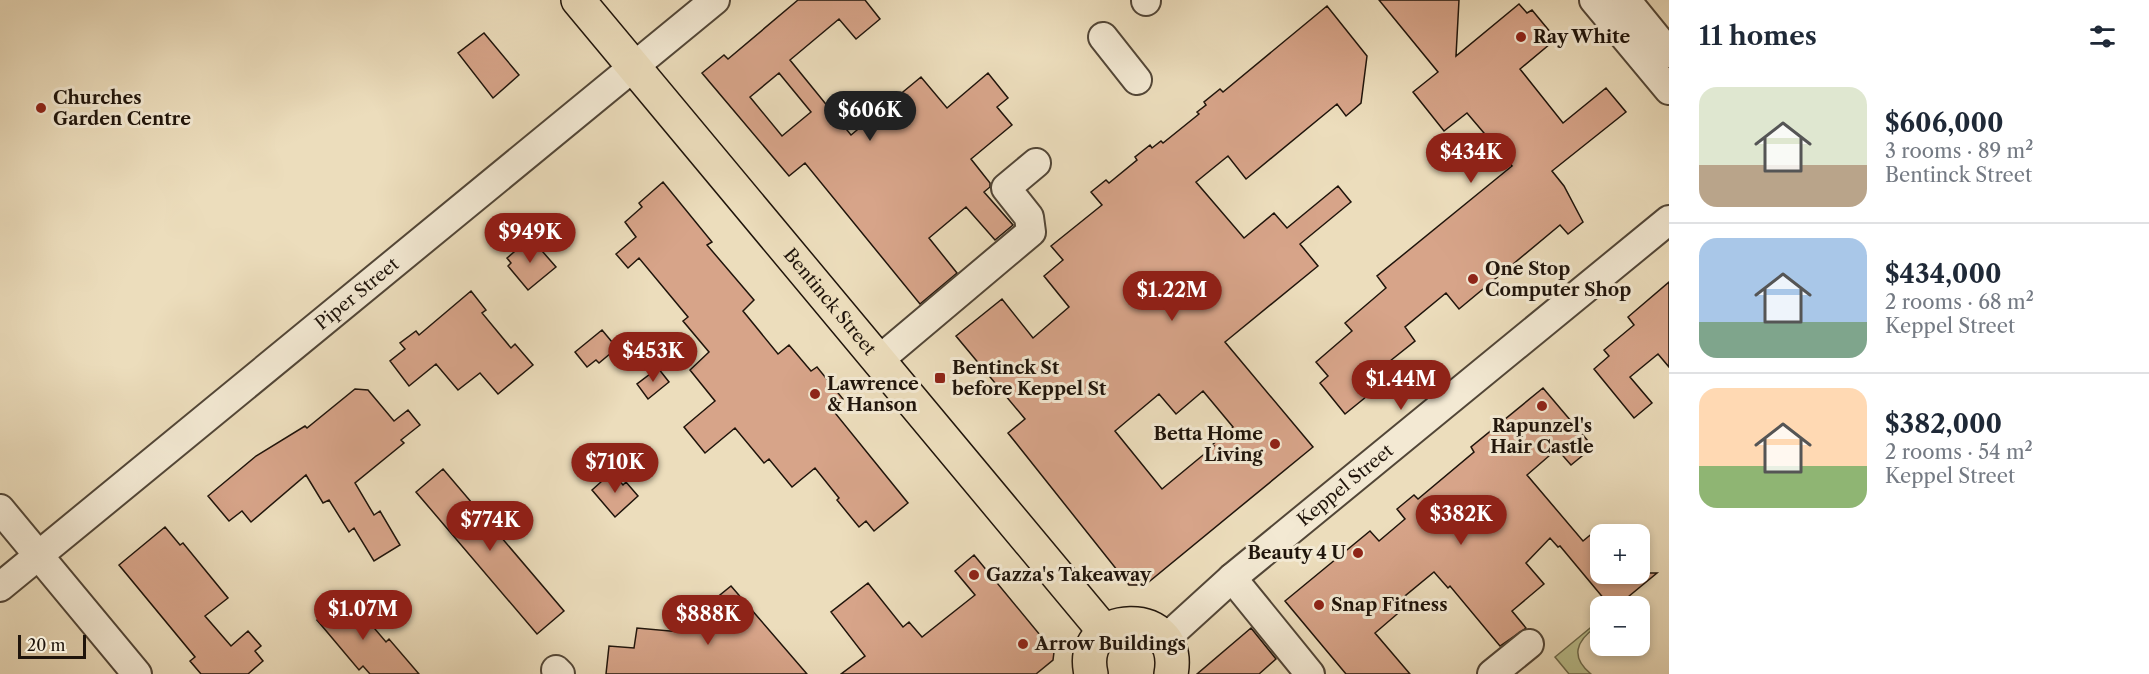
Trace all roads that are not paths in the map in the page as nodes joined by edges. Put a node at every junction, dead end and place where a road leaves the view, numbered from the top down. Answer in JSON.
{"nodes":[{"id":1,"x":578,"y":0,"type":"edge"},
{"id":2,"x":715,"y":0,"type":"edge"},
{"id":3,"x":1594,"y":0,"type":"edge"},
{"id":4,"x":1626,"y":0,"type":"edge"},
{"id":5,"x":1104,"y":37,"type":"dead end"},
{"id":6,"x":1669,"y":52,"type":"edge"},
{"id":7,"x":633,"y":66,"type":"junction"},
{"id":8,"x":1137,"y":80,"type":"dead end"},
{"id":9,"x":1669,"y":90,"type":"edge"},
{"id":10,"x":1025,"y":172,"type":"dead end"},
{"id":11,"x":1669,"y":220,"type":"edge"},
{"id":12,"x":883,"y":367,"type":"junction"},
{"id":13,"x":0,"y":509,"type":"edge"},
{"id":14,"x":38,"y":555,"type":"junction"},
{"id":15,"x":1232,"y":578,"type":"junction"},
{"id":16,"x":0,"y":587,"type":"edge"},
{"id":17,"x":1105,"y":632,"type":"junction"},
{"id":18,"x":1165,"y":639,"type":"junction"},
{"id":19,"x":1529,"y":644,"type":"dead end"},
{"id":20,"x":137,"y":674,"type":"edge"},
{"id":21,"x":1091,"y":674,"type":"edge"},
{"id":22,"x":1172,"y":674,"type":"edge"},
{"id":23,"x":1310,"y":674,"type":"edge"},
{"id":24,"x":1492,"y":674,"type":"edge"}],
"edges":[{"from":1,"to":7,"type":"main road","name":"Bentinck Street"},
{"from":2,"to":7,"type":"street","name":"Piper Street"},
{"from":3,"to":9,"type":"street"},
{"from":4,"to":6,"type":"street"},
{"from":5,"to":8,"type":"street"},
{"from":7,"to":12,"type":"main road","name":"Bentinck Street"},
{"from":7,"to":14,"type":"street","name":"Piper Street"},
{"from":10,"to":12,"type":"street"},
{"from":11,"to":15,"type":"street","name":"Keppel Street"},
{"from":12,"to":17,"type":"main road","name":"Bentinck Street"},
{"from":13,"to":14,"type":"street"},
{"from":14,"to":16,"type":"street","name":"Piper Street"},
{"from":14,"to":20,"type":"street"},
{"from":15,"to":18,"type":"street","name":"Keppel Street"},
{"from":15,"to":23,"type":"street"},
{"from":17,"to":18,"type":"main road"},
{"from":17,"to":21,"type":"main road"},
{"from":18,"to":22,"type":"main road"},
{"from":19,"to":24,"type":"street"}]}
